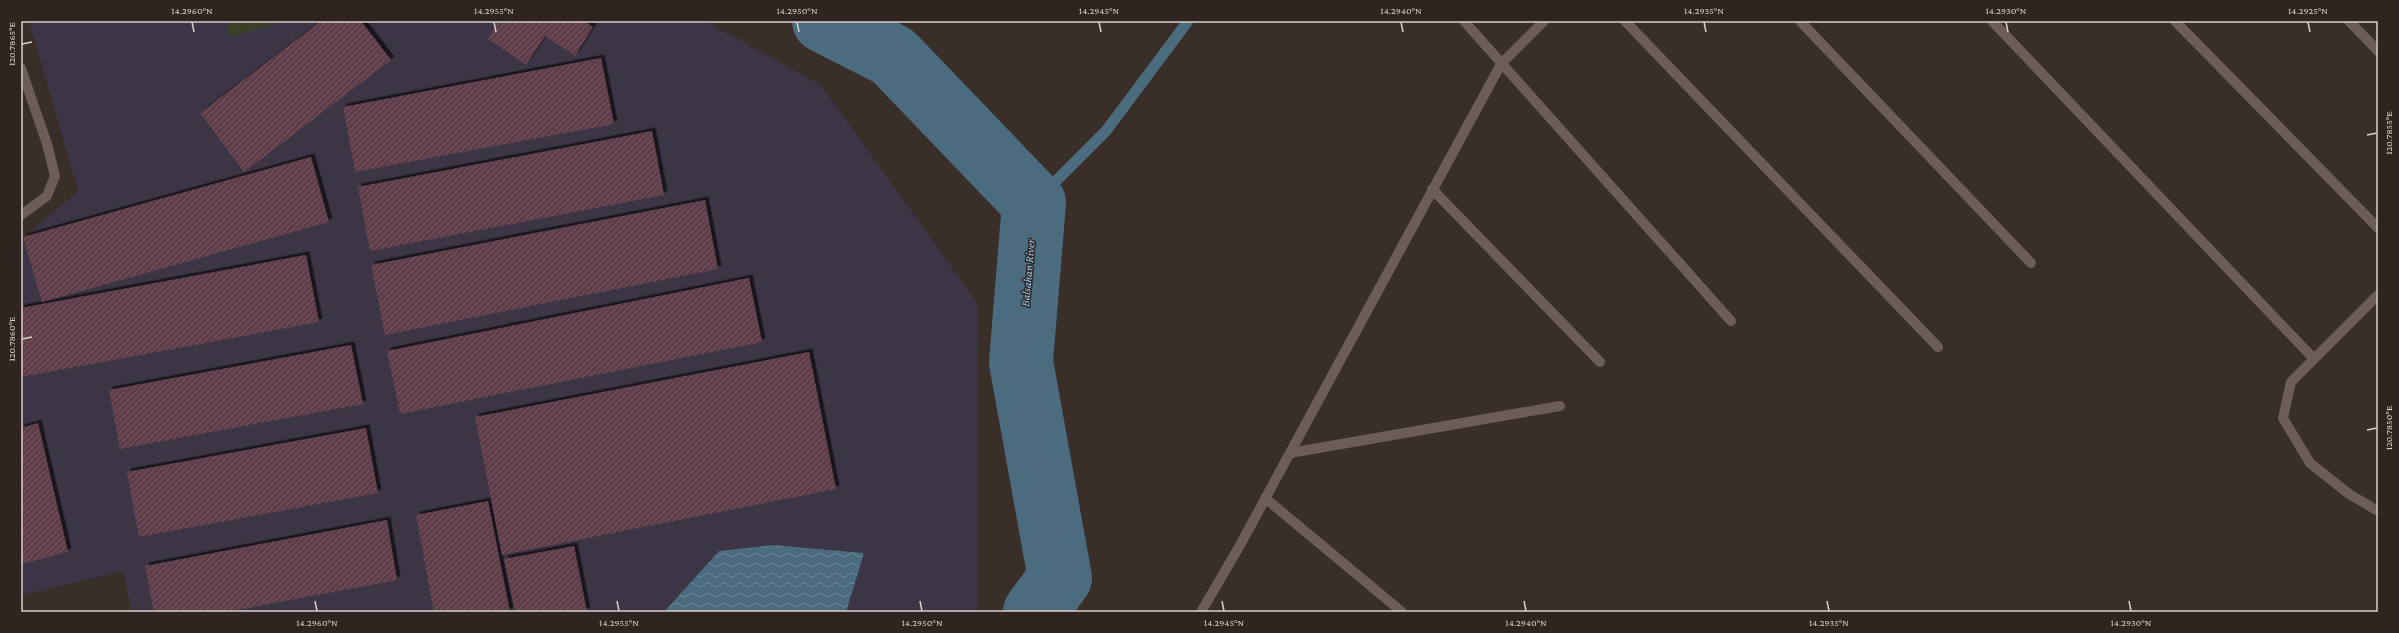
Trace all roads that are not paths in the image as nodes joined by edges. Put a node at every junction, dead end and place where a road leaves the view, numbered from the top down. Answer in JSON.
{"nodes":[{"id":1,"x":1464,"y":21,"type":"edge"},
{"id":2,"x":1544,"y":21,"type":"edge"},
{"id":3,"x":1625,"y":21,"type":"edge"},
{"id":4,"x":1800,"y":21,"type":"edge"},
{"id":5,"x":1992,"y":21,"type":"edge"},
{"id":6,"x":2175,"y":21,"type":"edge"},
{"id":7,"x":2349,"y":21,"type":"edge"},
{"id":8,"x":2378,"y":51,"type":"edge"},
{"id":9,"x":1501,"y":64,"type":"junction"},
{"id":10,"x":21,"y":68,"type":"edge"},
{"id":11,"x":1432,"y":189,"type":"junction"},
{"id":12,"x":21,"y":215,"type":"edge"},
{"id":13,"x":2378,"y":228,"type":"edge"},
{"id":14,"x":2031,"y":263,"type":"dead end"},
{"id":15,"x":2378,"y":295,"type":"edge"},
{"id":16,"x":1731,"y":321,"type":"dead end"},
{"id":17,"x":1938,"y":347,"type":"dead end"},
{"id":18,"x":2314,"y":359,"type":"junction"},
{"id":19,"x":1600,"y":362,"type":"dead end"},
{"id":20,"x":1560,"y":406,"type":"dead end"},
{"id":21,"x":1290,"y":453,"type":"junction"},
{"id":22,"x":1265,"y":498,"type":"junction"},
{"id":23,"x":2378,"y":511,"type":"edge"},
{"id":24,"x":1201,"y":612,"type":"edge"},
{"id":25,"x":1402,"y":612,"type":"edge"}],
"edges":[{"from":1,"to":9,"type":"street"},
{"from":2,"to":9,"type":"street"},
{"from":3,"to":17,"type":"street"},
{"from":4,"to":14,"type":"street"},
{"from":5,"to":18,"type":"street"},
{"from":6,"to":13,"type":"street"},
{"from":7,"to":8,"type":"street"},
{"from":9,"to":11,"type":"street"},
{"from":9,"to":16,"type":"street"},
{"from":10,"to":12,"type":"street"},
{"from":11,"to":19,"type":"street"},
{"from":11,"to":21,"type":"street"},
{"from":15,"to":18,"type":"street"},
{"from":18,"to":23,"type":"street"},
{"from":20,"to":21,"type":"street"},
{"from":21,"to":22,"type":"street"},
{"from":22,"to":24,"type":"street"},
{"from":22,"to":25,"type":"street"}]}
